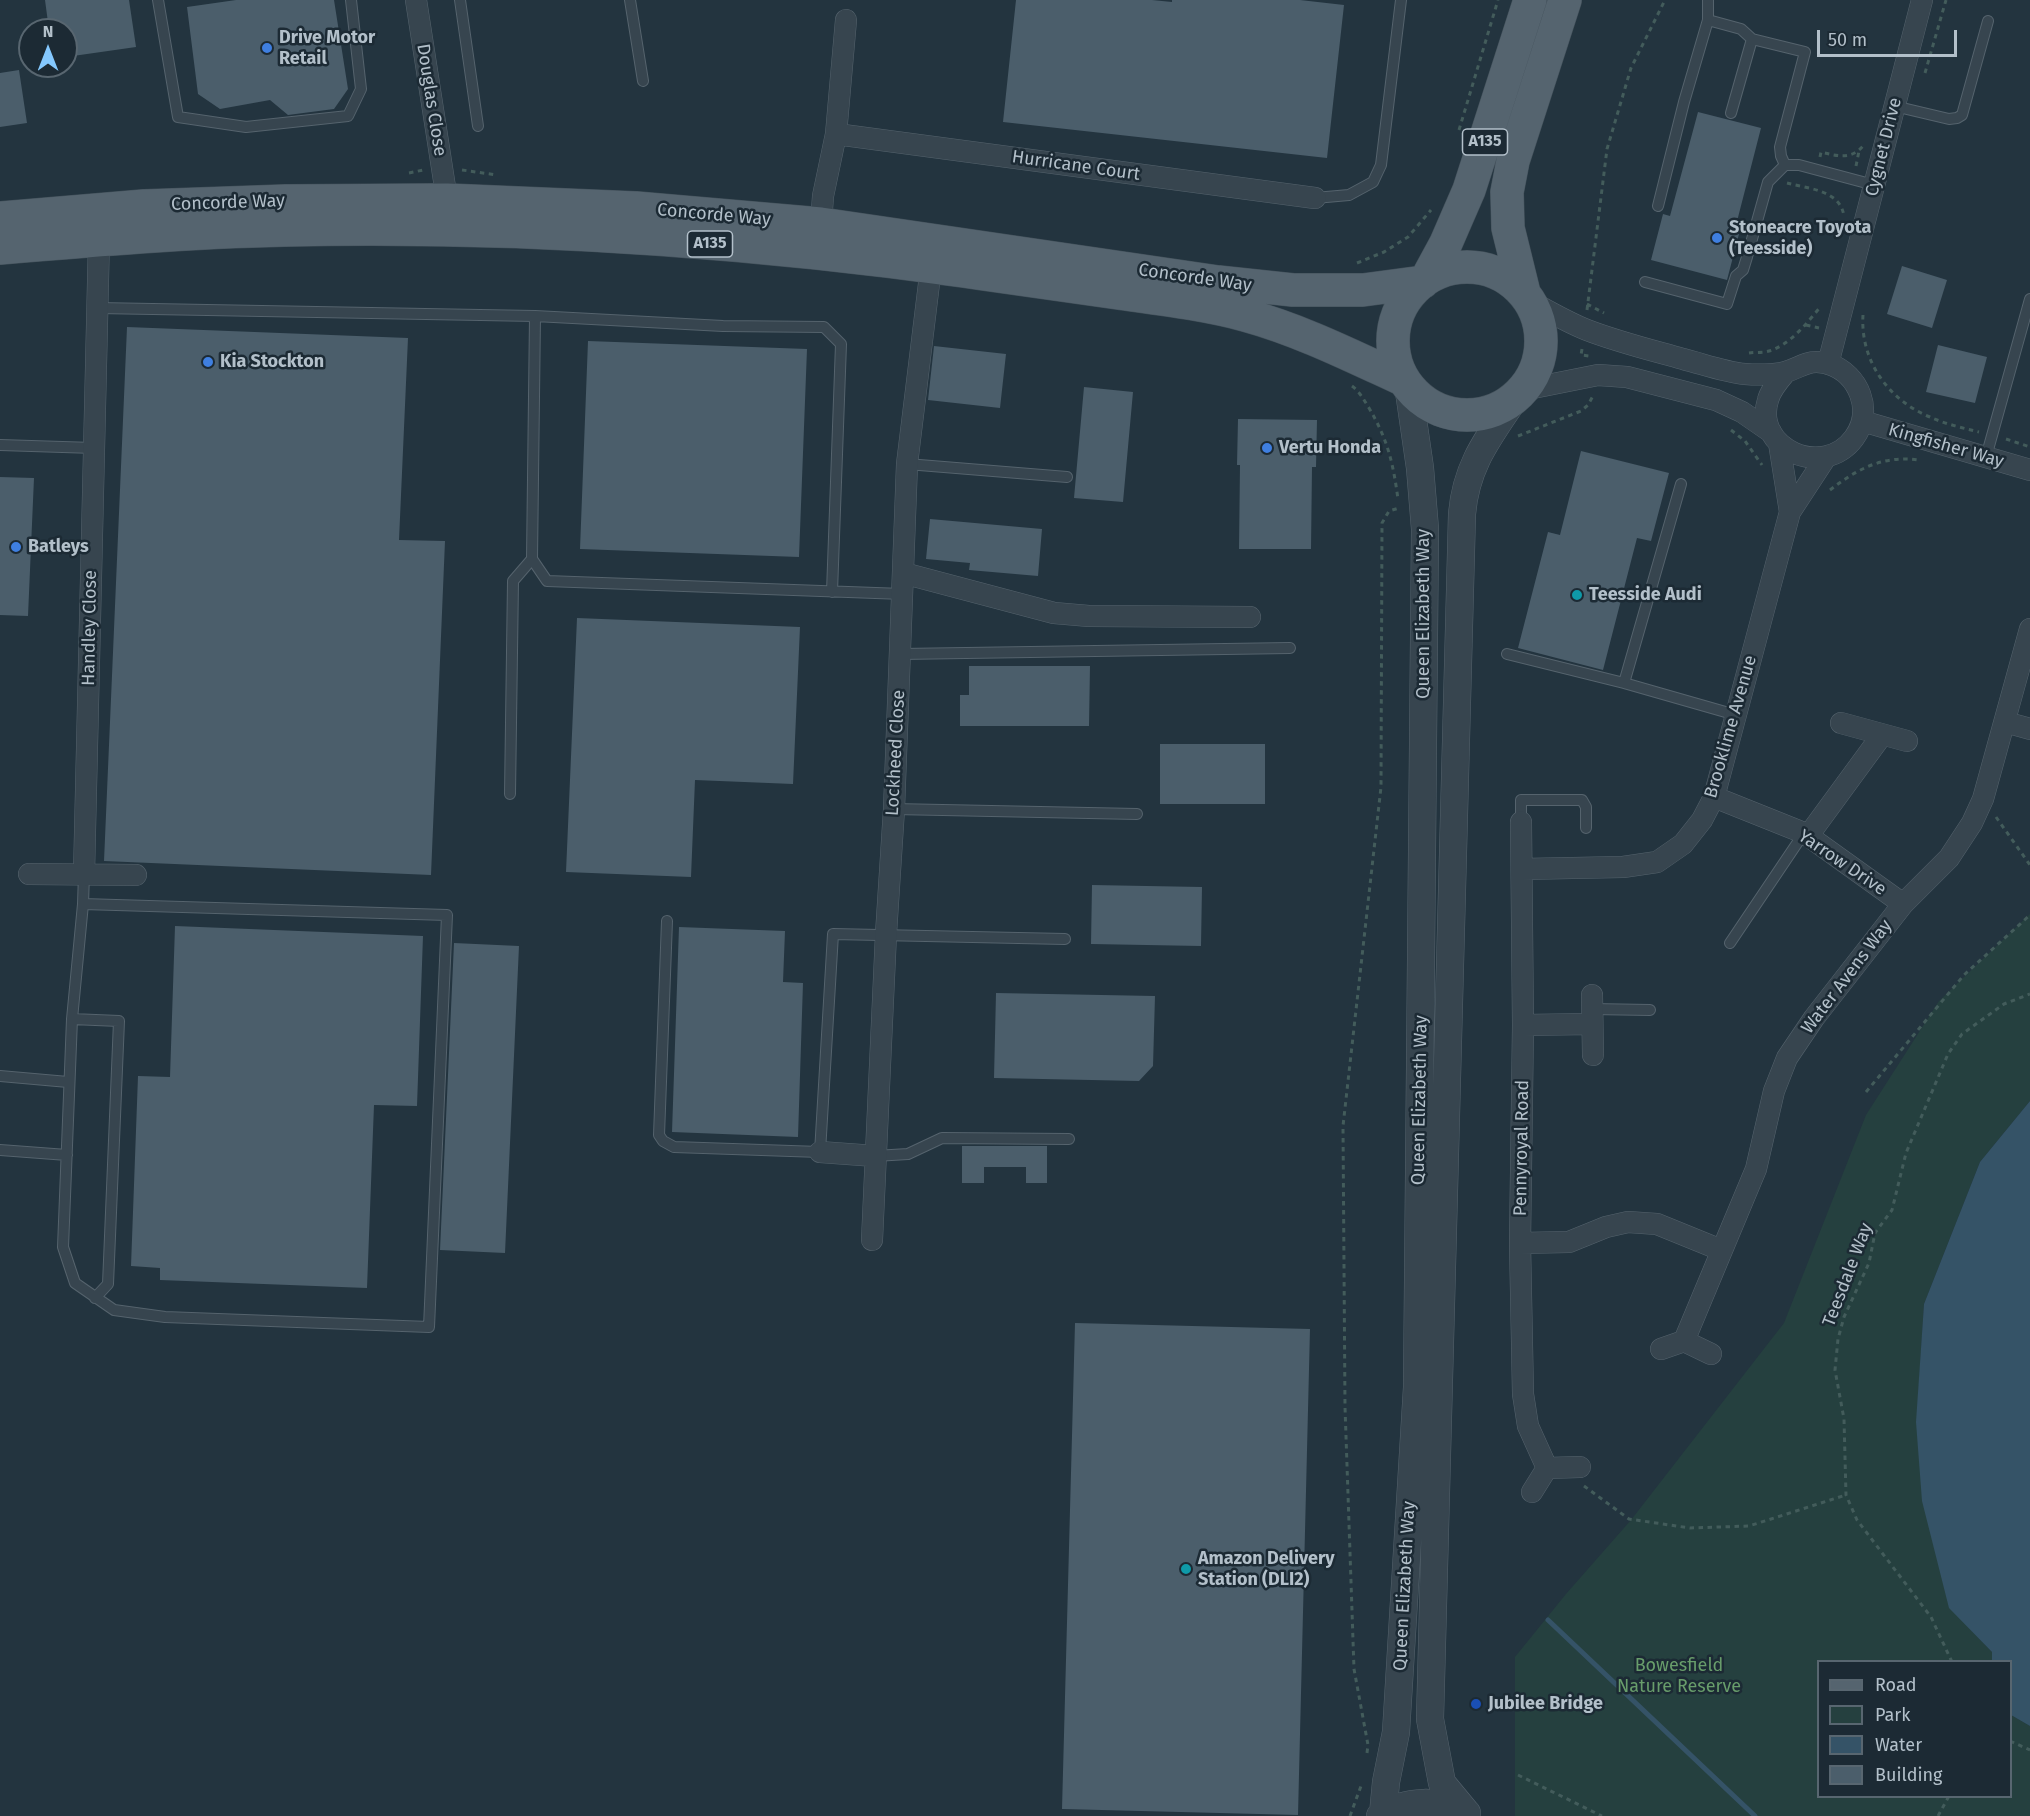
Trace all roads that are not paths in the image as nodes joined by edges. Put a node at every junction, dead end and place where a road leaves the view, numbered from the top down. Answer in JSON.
{"nodes":[{"id":1,"x":158,"y":0,"type":"edge"},
{"id":2,"x":351,"y":0,"type":"edge"},
{"id":3,"x":416,"y":0,"type":"edge"},
{"id":4,"x":460,"y":0,"type":"edge"},
{"id":5,"x":630,"y":0,"type":"edge"},
{"id":6,"x":1401,"y":0,"type":"edge"},
{"id":7,"x":1530,"y":0,"type":"edge"},
{"id":8,"x":1565,"y":0,"type":"edge"},
{"id":9,"x":1708,"y":0,"type":"edge"},
{"id":10,"x":1922,"y":0,"type":"edge"},
{"id":11,"x":846,"y":20,"type":"dead end"},
{"id":12,"x":1708,"y":20,"type":"junction"},
{"id":13,"x":1988,"y":21,"type":"dead end"},
{"id":14,"x":1752,"y":39,"type":"junction"},
{"id":15,"x":643,"y":81,"type":"dead end"},
{"id":16,"x":1894,"y":106,"type":"junction"},
{"id":17,"x":1731,"y":113,"type":"dead end"},
{"id":18,"x":478,"y":126,"type":"dead end"},
{"id":19,"x":836,"y":134,"type":"junction"},
{"id":20,"x":1785,"y":165,"type":"junction"},
{"id":21,"x":1874,"y":185,"type":"junction"},
{"id":22,"x":1315,"y":198,"type":"joint"},
{"id":23,"x":447,"y":200,"type":"junction"},
{"id":24,"x":1658,"y":206,"type":"dead end"},
{"id":25,"x":0,"y":218,"type":"edge"},
{"id":26,"x":821,"y":224,"type":"junction"},
{"id":27,"x":99,"y":239,"type":"junction"},
{"id":28,"x":0,"y":248,"type":"edge"},
{"id":29,"x":931,"y":267,"type":"junction"},
{"id":30,"x":1425,"y":280,"type":"junction"},
{"id":31,"x":1645,"y":282,"type":"dead end"},
{"id":32,"x":1527,"y":297,"type":"junction"},
{"id":33,"x":2030,"y":299,"type":"edge"},
{"id":34,"x":98,"y":308,"type":"junction"},
{"id":35,"x":536,"y":316,"type":"junction"},
{"id":36,"x":1828,"y":364,"type":"junction"},
{"id":37,"x":1785,"y":373,"type":"junction"},
{"id":38,"x":1406,"y":382,"type":"junction"},
{"id":39,"x":1519,"y":394,"type":"junction"},
{"id":40,"x":1862,"y":421,"type":"junction"},
{"id":41,"x":1775,"y":438,"type":"junction"},
{"id":42,"x":0,"y":445,"type":"edge"},
{"id":43,"x":94,"y":448,"type":"junction"},
{"id":44,"x":1986,"y":457,"type":"junction"},
{"id":45,"x":1826,"y":458,"type":"junction"},
{"id":46,"x":907,"y":464,"type":"junction"},
{"id":47,"x":2030,"y":470,"type":"edge"},
{"id":48,"x":1067,"y":477,"type":"dead end"},
{"id":49,"x":1681,"y":484,"type":"dead end"},
{"id":50,"x":1790,"y":512,"type":"junction"},
{"id":51,"x":532,"y":558,"type":"junction"},
{"id":52,"x":903,"y":584,"type":"junction"},
{"id":53,"x":832,"y":592,"type":"junction"},
{"id":54,"x":1250,"y":617,"type":"dead end"},
{"id":55,"x":2030,"y":629,"type":"edge"},
{"id":56,"x":1290,"y":648,"type":"dead end"},
{"id":57,"x":901,"y":654,"type":"junction"},
{"id":58,"x":1507,"y":654,"type":"dead end"},
{"id":59,"x":1624,"y":683,"type":"junction"},
{"id":60,"x":1736,"y":715,"type":"junction"},
{"id":61,"x":2005,"y":722,"type":"junction"},
{"id":62,"x":1841,"y":723,"type":"dead end"},
{"id":63,"x":2030,"y":729,"type":"edge"},
{"id":64,"x":1882,"y":735,"type":"junction"},
{"id":65,"x":1907,"y":741,"type":"dead end"},
{"id":66,"x":510,"y":794,"type":"dead end"},
{"id":67,"x":1714,"y":797,"type":"junction"},
{"id":68,"x":894,"y":809,"type":"junction"},
{"id":69,"x":1137,"y":814,"type":"dead end"},
{"id":70,"x":1521,"y":822,"type":"joint"},
{"id":71,"x":1586,"y":828,"type":"dead end"},
{"id":72,"x":1806,"y":835,"type":"junction"},
{"id":73,"x":1522,"y":868,"type":"junction"},
{"id":74,"x":29,"y":874,"type":"dead end"},
{"id":75,"x":84,"y":874,"type":"junction"},
{"id":76,"x":136,"y":875,"type":"dead end"},
{"id":77,"x":83,"y":904,"type":"junction"},
{"id":78,"x":1903,"y":904,"type":"junction"},
{"id":79,"x":667,"y":921,"type":"dead end"},
{"id":80,"x":886,"y":934,"type":"junction"},
{"id":81,"x":1065,"y":939,"type":"dead end"},
{"id":82,"x":1730,"y":943,"type":"dead end"},
{"id":83,"x":1592,"y":1010,"type":"junction"},
{"id":84,"x":1650,"y":1010,"type":"dead end"},
{"id":85,"x":72,"y":1019,"type":"junction"},
{"id":86,"x":1523,"y":1025,"type":"junction"},
{"id":87,"x":1593,"y":1055,"type":"dead end"},
{"id":88,"x":0,"y":1076,"type":"edge"},
{"id":89,"x":68,"y":1082,"type":"junction"},
{"id":90,"x":1069,"y":1139,"type":"dead end"},
{"id":91,"x":0,"y":1150,"type":"edge"},
{"id":92,"x":820,"y":1152,"type":"junction"},
{"id":93,"x":67,"y":1155,"type":"junction"},
{"id":94,"x":874,"y":1156,"type":"junction"},
{"id":95,"x":872,"y":1240,"type":"dead end"},
{"id":96,"x":1520,"y":1243,"type":"junction"},
{"id":97,"x":1721,"y":1250,"type":"junction"},
{"id":98,"x":95,"y":1298,"type":"junction"},
{"id":99,"x":1684,"y":1341,"type":"junction"},
{"id":100,"x":1660,"y":1349,"type":"dead end"},
{"id":101,"x":1711,"y":1354,"type":"dead end"},
{"id":102,"x":1580,"y":1467,"type":"dead end"},
{"id":103,"x":1553,"y":1468,"type":"junction"},
{"id":104,"x":1532,"y":1492,"type":"dead end"},
{"id":105,"x":1469,"y":1814,"type":"edge"},
{"id":106,"x":1381,"y":1815,"type":"edge"}],
"edges":[{"from":1,"to":2,"type":"lane"},
{"from":3,"to":23,"type":"street","name":"Douglas Close"},
{"from":4,"to":18,"type":"lane"},
{"from":5,"to":15,"type":"lane"},
{"from":6,"to":22,"type":"lane"},
{"from":7,"to":30,"type":"main road","number":"A135"},
{"from":8,"to":32,"type":"main road","number":"A135"},
{"from":9,"to":12,"type":"lane"},
{"from":10,"to":16,"type":"street","name":"Cygnet Drive"},
{"from":11,"to":19,"type":"street"},
{"from":12,"to":14,"type":"lane"},
{"from":12,"to":24,"type":"lane"},
{"from":13,"to":16,"type":"lane"},
{"from":14,"to":17,"type":"lane"},
{"from":14,"to":20,"type":"lane"},
{"from":16,"to":21,"type":"street","name":"Cygnet Drive"},
{"from":19,"to":22,"type":"street","name":"Hurricane Court"},
{"from":19,"to":26,"type":"street"},
{"from":20,"to":21,"type":"lane"},
{"from":20,"to":31,"type":"lane"},
{"from":21,"to":36,"type":"street","name":"Cygnet Drive"},
{"from":23,"to":25,"type":"main road","name":"Concorde Way","number":"A135"},
{"from":23,"to":26,"type":"main road","name":"Concorde Way","number":"A135"},
{"from":26,"to":30,"type":"main road","name":"Concorde Way","number":"A135"},
{"from":27,"to":28,"type":"main road","name":"Concorde Way","number":"A135"},
{"from":27,"to":29,"type":"main road","name":"Concorde Way","number":"A135"},
{"from":27,"to":34,"type":"street","name":"Handley Close"},
{"from":29,"to":38,"type":"main road","name":"Concorde Way","number":"A135"},
{"from":29,"to":46,"type":"street","name":"Lockheed Close"},
{"from":30,"to":32,"type":"main road","number":"A135"},
{"from":30,"to":38,"type":"main road","number":"A135"},
{"from":32,"to":37,"type":"street"},
{"from":32,"to":39,"type":"main road","number":"A135"},
{"from":33,"to":44,"type":"lane"},
{"from":34,"to":35,"type":"lane"},
{"from":34,"to":43,"type":"street","name":"Handley Close"},
{"from":35,"to":51,"type":"lane"},
{"from":35,"to":53,"type":"lane"},
{"from":36,"to":37,"type":"street"},
{"from":36,"to":40,"type":"street"},
{"from":37,"to":41,"type":"street"},
{"from":38,"to":39,"type":"main road","number":"A135"},
{"from":38,"to":106,"type":"street","name":"Queen Elizabeth Way"},
{"from":39,"to":41,"type":"street"},
{"from":39,"to":105,"type":"street","name":"Queen Elizabeth Way"},
{"from":40,"to":44,"type":"street","name":"Kingfisher Way"},
{"from":40,"to":45,"type":"street"},
{"from":41,"to":45,"type":"street"},
{"from":41,"to":50,"type":"street"},
{"from":42,"to":43,"type":"lane"},
{"from":43,"to":75,"type":"street","name":"Handley Close"},
{"from":44,"to":47,"type":"street","name":"Kingfisher Way"},
{"from":45,"to":50,"type":"street"},
{"from":46,"to":48,"type":"lane"},
{"from":46,"to":52,"type":"street","name":"Lockheed Close"},
{"from":49,"to":59,"type":"lane"},
{"from":50,"to":60,"type":"street","name":"Brooklime Avenue"},
{"from":51,"to":53,"type":"lane"},
{"from":51,"to":66,"type":"lane"},
{"from":52,"to":53,"type":"lane"},
{"from":52,"to":54,"type":"street"},
{"from":52,"to":57,"type":"street","name":"Lockheed Close"},
{"from":55,"to":61,"type":"street","name":"Water Avens Way"},
{"from":56,"to":57,"type":"lane"},
{"from":57,"to":68,"type":"street","name":"Lockheed Close"},
{"from":58,"to":59,"type":"lane"},
{"from":59,"to":60,"type":"lane"},
{"from":60,"to":67,"type":"street","name":"Brooklime Avenue"},
{"from":61,"to":63,"type":"street"},
{"from":61,"to":78,"type":"street","name":"Water Avens Way"},
{"from":62,"to":64,"type":"street"},
{"from":64,"to":65,"type":"street"},
{"from":64,"to":72,"type":"street"},
{"from":67,"to":72,"type":"street","name":"Yarrow Drive"},
{"from":67,"to":73,"type":"street","name":"Brooklime Avenue"},
{"from":68,"to":69,"type":"lane"},
{"from":68,"to":80,"type":"street","name":"Lockheed Close"},
{"from":70,"to":71,"type":"lane"},
{"from":70,"to":73,"type":"street","name":"Pennyroyal Road"},
{"from":72,"to":78,"type":"street","name":"Yarrow Drive"},
{"from":72,"to":82,"type":"lane"},
{"from":73,"to":86,"type":"street","name":"Pennyroyal Road"},
{"from":74,"to":75,"type":"street"},
{"from":75,"to":76,"type":"street"},
{"from":75,"to":77,"type":"lane"},
{"from":77,"to":85,"type":"lane"},
{"from":77,"to":98,"type":"lane"},
{"from":78,"to":97,"type":"street","name":"Water Avens Way"},
{"from":79,"to":92,"type":"lane"},
{"from":80,"to":81,"type":"lane"},
{"from":80,"to":92,"type":"lane"},
{"from":80,"to":94,"type":"street","name":"Lockheed Close"},
{"from":83,"to":84,"type":"lane"},
{"from":83,"to":86,"type":"street"},
{"from":83,"to":87,"type":"street"},
{"from":85,"to":89,"type":"lane"},
{"from":85,"to":98,"type":"lane"},
{"from":86,"to":96,"type":"street","name":"Pennyroyal Road"},
{"from":88,"to":89,"type":"lane"},
{"from":89,"to":93,"type":"lane"},
{"from":90,"to":94,"type":"lane"},
{"from":91,"to":93,"type":"lane"},
{"from":92,"to":94,"type":"street"},
{"from":93,"to":98,"type":"lane"},
{"from":94,"to":95,"type":"street","name":"Lockheed Close"},
{"from":96,"to":97,"type":"street"},
{"from":96,"to":103,"type":"street","name":"Pennyroyal Road"},
{"from":97,"to":99,"type":"street","name":"Water Avens Way"},
{"from":99,"to":100,"type":"street"},
{"from":99,"to":101,"type":"street"},
{"from":102,"to":103,"type":"street"},
{"from":103,"to":104,"type":"street"},
{"from":105,"to":106,"type":"street"}]}
